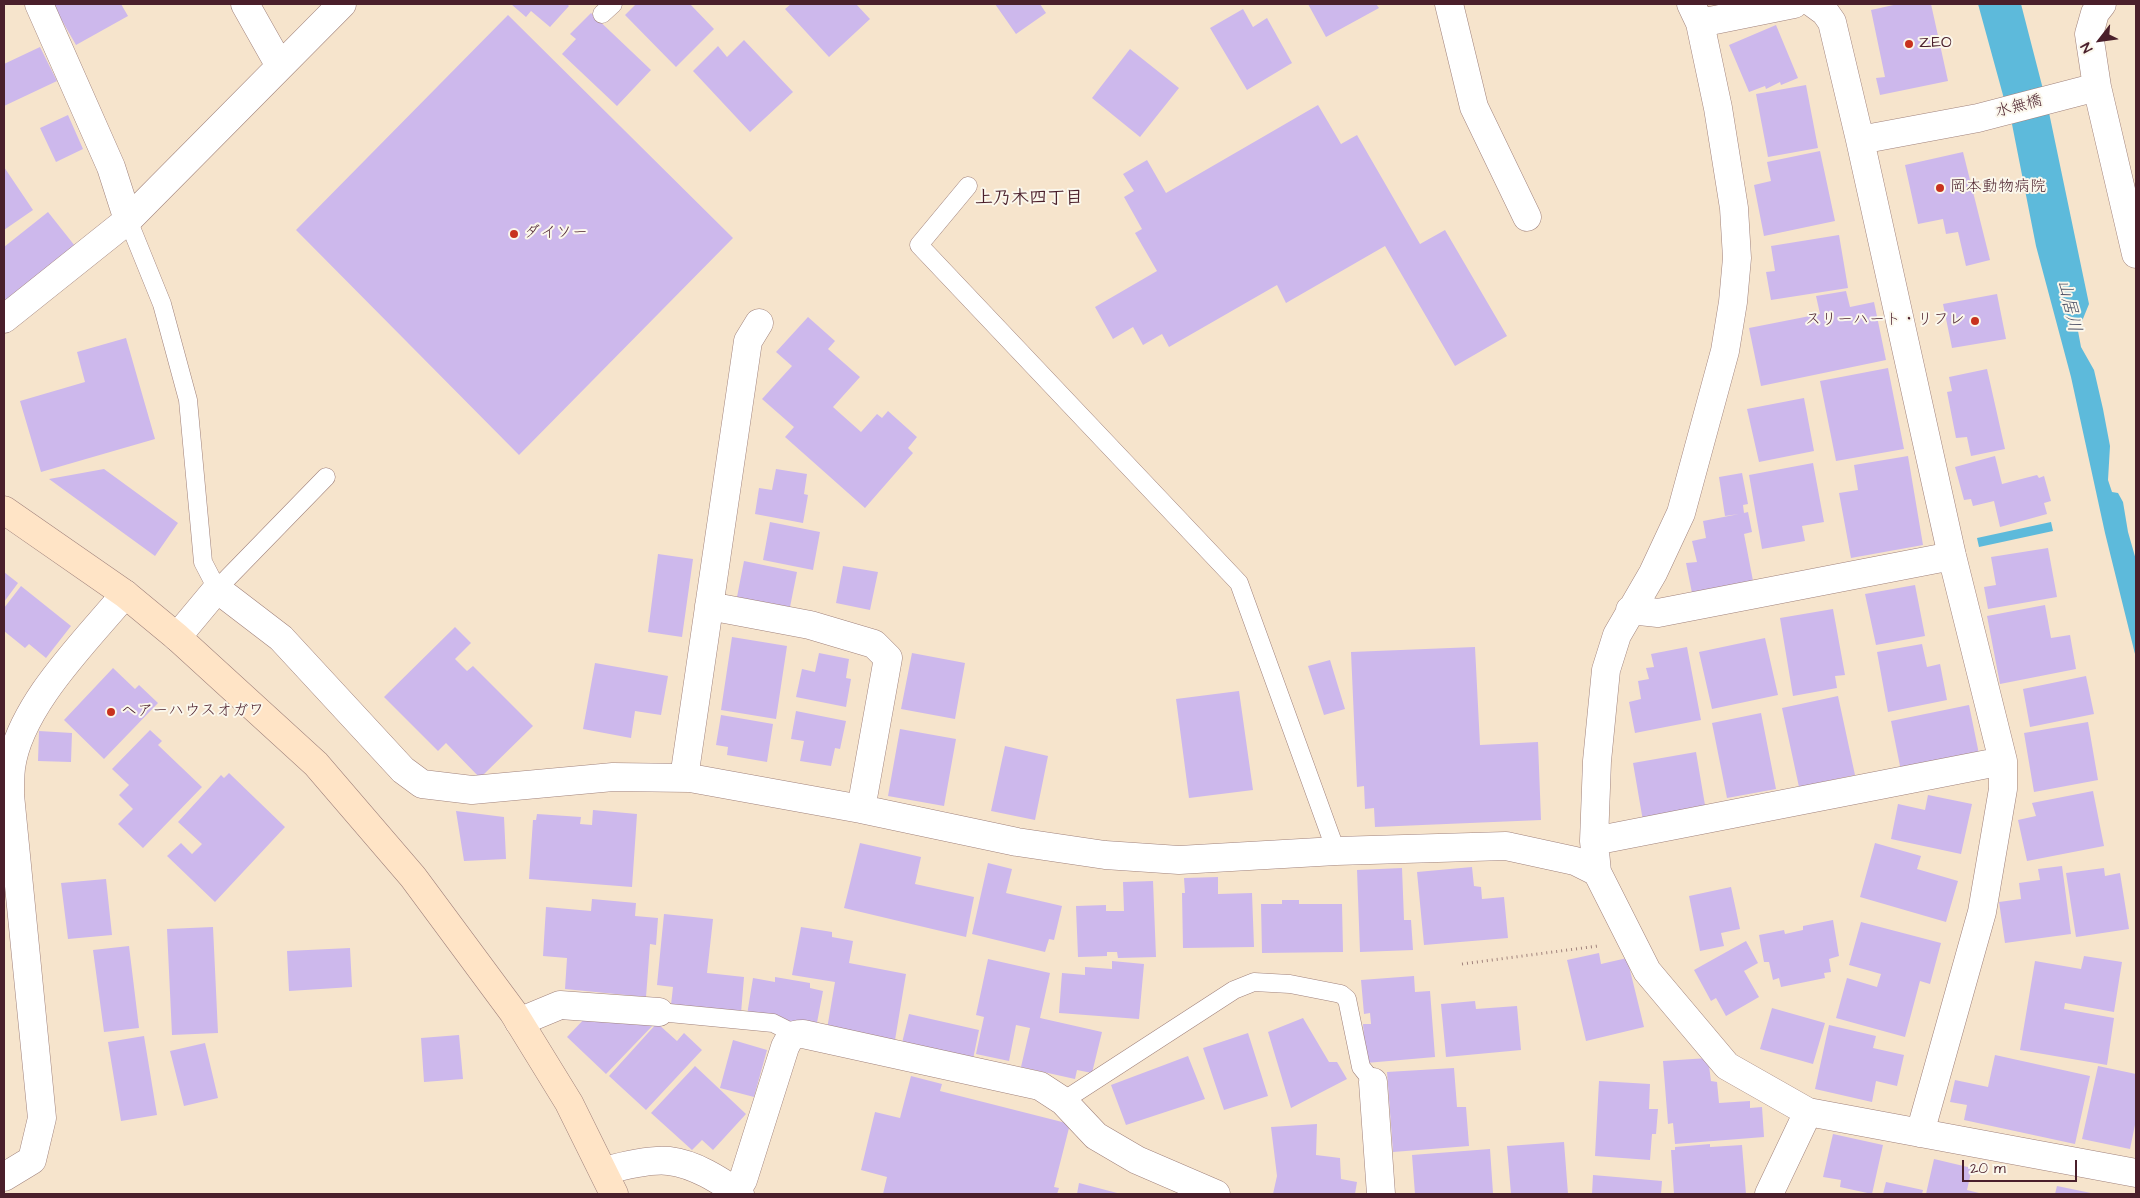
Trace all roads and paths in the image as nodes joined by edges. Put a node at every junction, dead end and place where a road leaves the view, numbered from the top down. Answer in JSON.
{"nodes":[{"id":1,"x":39,"y":4,"type":"edge"},
{"id":2,"x":245,"y":4,"type":"edge"},
{"id":3,"x":342,"y":4,"type":"edge"},
{"id":4,"x":1449,"y":4,"type":"edge"},
{"id":5,"x":1794,"y":4,"type":"edge"},
{"id":6,"x":1814,"y":4,"type":"edge"},
{"id":7,"x":2102,"y":4,"type":"edge"},
{"id":8,"x":1696,"y":14,"type":"edge"},
{"id":9,"x":280,"y":66,"type":"junction"},
{"id":10,"x":2096,"y":87,"type":"junction"},
{"id":11,"x":1860,"y":140,"type":"junction"},
{"id":12,"x":968,"y":186,"type":"dead end"},
{"id":13,"x":1527,"y":218,"type":"dead end"},
{"id":14,"x":128,"y":220,"type":"junction"},
{"id":15,"x":2136,"y":254,"type":"edge"},
{"id":16,"x":4,"y":319,"type":"edge"},
{"id":17,"x":759,"y":323,"type":"dead end"},
{"id":18,"x":326,"y":477,"type":"dead end"},
{"id":19,"x":4,"y":510,"type":"edge"},
{"id":20,"x":1952,"y":556,"type":"junction"},
{"id":21,"x":217,"y":589,"type":"junction"},
{"id":22,"x":125,"y":594,"type":"junction"},
{"id":23,"x":709,"y":606,"type":"junction"},
{"id":24,"x":1630,"y":610,"type":"junction"},
{"id":25,"x":177,"y":637,"type":"junction"},
{"id":26,"x":2004,"y":761,"type":"junction"},
{"id":27,"x":684,"y":778,"type":"junction"},
{"id":28,"x":861,"y":809,"type":"junction"},
{"id":29,"x":1594,"y":841,"type":"junction"},
{"id":30,"x":1336,"y":851,"type":"junction"},
{"id":31,"x":1597,"y":872,"type":"junction"},
{"id":32,"x":1632,"y":942,"type":"junction"},
{"id":33,"x":1462,"y":964,"type":"dead end"},
{"id":34,"x":659,"y":1012,"type":"joint"},
{"id":35,"x":519,"y":1022,"type":"junction"},
{"id":36,"x":792,"y":1035,"type":"junction"},
{"id":37,"x":1373,"y":1082,"type":"joint"},
{"id":38,"x":1063,"y":1101,"type":"junction"},
{"id":39,"x":1808,"y":1112,"type":"junction"},
{"id":40,"x":1920,"y":1133,"type":"junction"},
{"id":41,"x":2136,"y":1173,"type":"edge"},
{"id":42,"x":4,"y":1177,"type":"edge"},
{"id":43,"x":609,"y":1182,"type":"edge"},
{"id":44,"x":738,"y":1193,"type":"edge"},
{"id":45,"x":1216,"y":1194,"type":"edge"},
{"id":46,"x":1380,"y":1194,"type":"edge"},
{"id":47,"x":1769,"y":1194,"type":"edge"}],
"edges":[{"from":1,"to":14,"type":"street"},
{"from":2,"to":9,"type":"street"},
{"from":3,"to":9,"type":"street"},
{"from":4,"to":13,"type":"street"},
{"from":5,"to":8,"type":"street"},
{"from":6,"to":11,"type":"street"},
{"from":7,"to":10,"type":"street"},
{"from":8,"to":24,"type":"street"},
{"from":9,"to":14,"type":"street"},
{"from":10,"to":11,"type":"street","name":"水無橋"},
{"from":10,"to":15,"type":"street"},
{"from":11,"to":20,"type":"street"},
{"from":12,"to":30,"type":"lane"},
{"from":14,"to":16,"type":"street"},
{"from":14,"to":21,"type":"lane"},
{"from":17,"to":23,"type":"street"},
{"from":18,"to":21,"type":"lane"},
{"from":19,"to":22,"type":"street"},
{"from":20,"to":24,"type":"street"},
{"from":20,"to":26,"type":"street"},
{"from":21,"to":25,"type":"street"},
{"from":21,"to":27,"type":"street"},
{"from":22,"to":25,"type":"street"},
{"from":22,"to":42,"type":"street"},
{"from":23,"to":27,"type":"street"},
{"from":23,"to":28,"type":"street"},
{"from":24,"to":29,"type":"street"},
{"from":25,"to":35,"type":"street"},
{"from":26,"to":29,"type":"street"},
{"from":26,"to":40,"type":"street"},
{"from":27,"to":28,"type":"street"},
{"from":28,"to":30,"type":"street"},
{"from":29,"to":31,"type":"street"},
{"from":30,"to":31,"type":"street"},
{"from":31,"to":32,"type":"street"},
{"from":32,"to":33,"type":"path"},
{"from":32,"to":39,"type":"street"},
{"from":34,"to":35,"type":"street"},
{"from":34,"to":36,"type":"lane"},
{"from":35,"to":43,"type":"street"},
{"from":36,"to":38,"type":"street"},
{"from":36,"to":44,"type":"street"},
{"from":37,"to":38,"type":"lane"},
{"from":37,"to":46,"type":"street"},
{"from":38,"to":45,"type":"street"},
{"from":39,"to":40,"type":"street"},
{"from":39,"to":47,"type":"street"},
{"from":40,"to":41,"type":"street"},
{"from":43,"to":44,"type":"street"}]}
